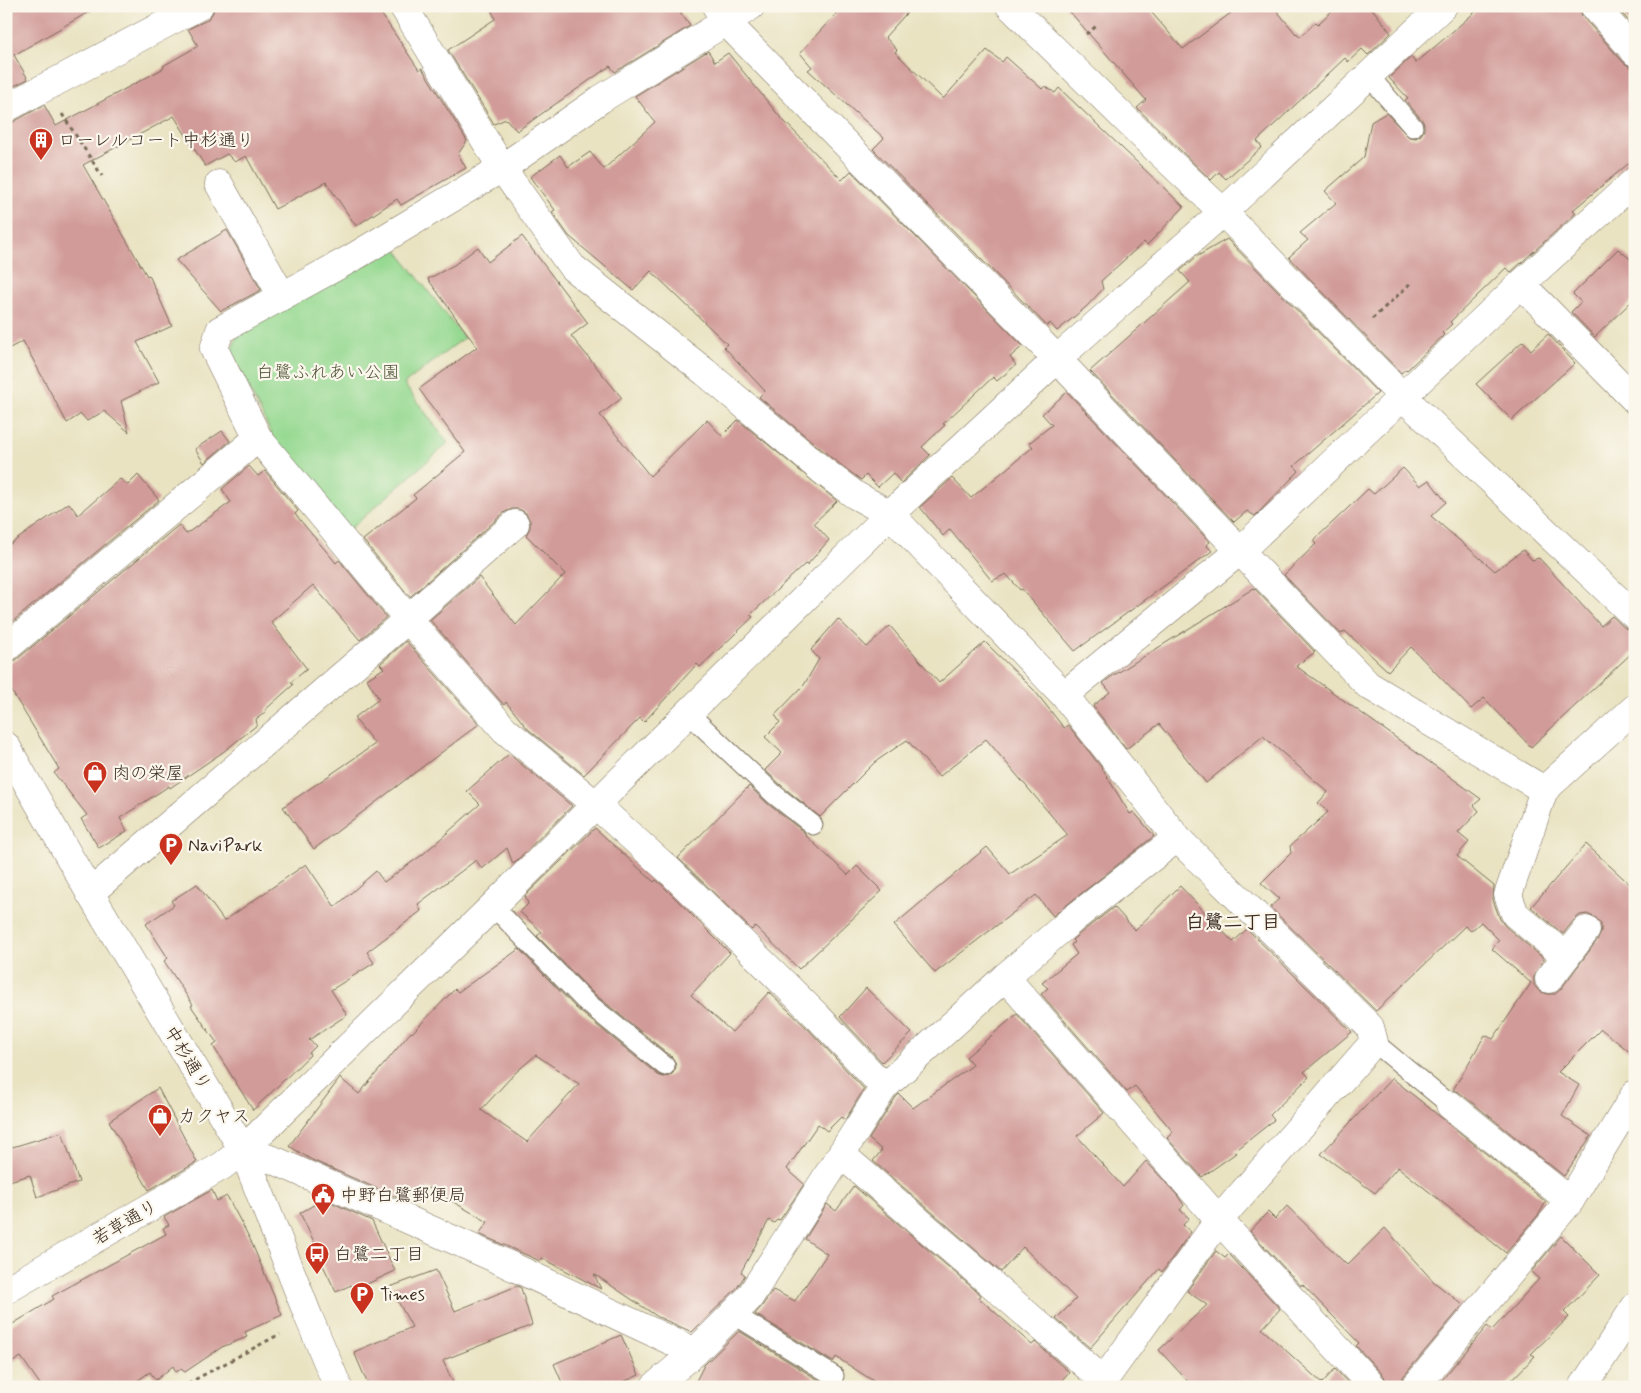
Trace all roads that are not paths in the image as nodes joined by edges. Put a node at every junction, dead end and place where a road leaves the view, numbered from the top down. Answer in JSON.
{"nodes":[{"id":1,"x":199,"y":6,"type":"edge"},
{"id":2,"x":404,"y":6,"type":"edge"},
{"id":3,"x":751,"y":6,"type":"edge"},
{"id":4,"x":1010,"y":6,"type":"edge"},
{"id":5,"x":1442,"y":6,"type":"edge"},
{"id":6,"x":1594,"y":6,"type":"edge"},
{"id":7,"x":721,"y":14,"type":"edge"},
{"id":8,"x":1635,"y":52,"type":"edge"},
{"id":9,"x":1369,"y":76,"type":"junction"},
{"id":10,"x":6,"y":108,"type":"edge"},
{"id":11,"x":1413,"y":128,"type":"dead end"},
{"id":12,"x":502,"y":168,"type":"junction"},
{"id":13,"x":1635,"y":181,"type":"edge"},
{"id":14,"x":219,"y":184,"type":"dead end"},
{"id":15,"x":1223,"y":212,"type":"junction"},
{"id":16,"x":1521,"y":284,"type":"junction"},
{"id":17,"x":282,"y":296,"type":"junction"},
{"id":18,"x":1057,"y":359,"type":"junction"},
{"id":19,"x":1403,"y":397,"type":"junction"},
{"id":20,"x":1635,"y":400,"type":"edge"},
{"id":21,"x":258,"y":438,"type":"junction"},
{"id":22,"x":890,"y":514,"type":"junction"},
{"id":23,"x":515,"y":524,"type":"dead end"},
{"id":24,"x":1241,"y":550,"type":"junction"},
{"id":25,"x":1635,"y":616,"type":"edge"},
{"id":26,"x":408,"y":619,"type":"junction"},
{"id":27,"x":6,"y":648,"type":"edge"},
{"id":28,"x":1064,"y":695,"type":"junction"},
{"id":29,"x":1635,"y":708,"type":"edge"},
{"id":30,"x":688,"y":712,"type":"junction"},
{"id":31,"x":6,"y":746,"type":"edge"},
{"id":32,"x":1544,"y":790,"type":"junction"},
{"id":33,"x":596,"y":805,"type":"junction"},
{"id":34,"x":813,"y":825,"type":"dead end"},
{"id":35,"x":1177,"y":838,"type":"junction"},
{"id":36,"x":90,"y":892,"type":"junction"},
{"id":37,"x":493,"y":906,"type":"junction"},
{"id":38,"x":1586,"y":930,"type":"dead end"},
{"id":39,"x":1566,"y":957,"type":"junction"},
{"id":40,"x":1005,"y":977,"type":"junction"},
{"id":41,"x":1550,"y":979,"type":"dead end"},
{"id":42,"x":1374,"y":1042,"type":"junction"},
{"id":43,"x":665,"y":1066,"type":"dead end"},
{"id":44,"x":884,"y":1088,"type":"junction"},
{"id":45,"x":1635,"y":1094,"type":"edge"},
{"id":46,"x":1450,"y":1104,"type":"joint"},
{"id":47,"x":243,"y":1150,"type":"junction"},
{"id":48,"x":842,"y":1155,"type":"junction"},
{"id":49,"x":1570,"y":1201,"type":"junction"},
{"id":50,"x":1219,"y":1220,"type":"junction"},
{"id":51,"x":6,"y":1290,"type":"edge"},
{"id":52,"x":1635,"y":1308,"type":"edge"},
{"id":53,"x":733,"y":1314,"type":"junction"},
{"id":54,"x":696,"y":1352,"type":"junction"},
{"id":55,"x":834,"y":1376,"type":"dead end"},
{"id":56,"x":1101,"y":1384,"type":"edge"},
{"id":57,"x":338,"y":1387,"type":"edge"},
{"id":58,"x":654,"y":1387,"type":"edge"},
{"id":59,"x":1373,"y":1387,"type":"edge"},
{"id":60,"x":1415,"y":1387,"type":"edge"},
{"id":61,"x":1583,"y":1387,"type":"edge"}],
"edges":[{"from":1,"to":10,"type":"street"},
{"from":2,"to":12,"type":"street"},
{"from":3,"to":7,"type":"street"},
{"from":4,"to":15,"type":"street"},
{"from":5,"to":9,"type":"street","name":"若草通り"},
{"from":6,"to":8,"type":"street"},
{"from":7,"to":12,"type":"street"},
{"from":7,"to":18,"type":"street"},
{"from":9,"to":11,"type":"lane"},
{"from":9,"to":15,"type":"street","name":"若草通り"},
{"from":12,"to":17,"type":"street"},
{"from":12,"to":22,"type":"street"},
{"from":13,"to":16,"type":"street"},
{"from":14,"to":17,"type":"street"},
{"from":15,"to":18,"type":"street","name":"若草通り"},
{"from":15,"to":19,"type":"street"},
{"from":16,"to":19,"type":"street"},
{"from":16,"to":20,"type":"street"},
{"from":17,"to":21,"type":"street"},
{"from":18,"to":22,"type":"street","name":"若草通り"},
{"from":18,"to":24,"type":"street"},
{"from":19,"to":24,"type":"street"},
{"from":19,"to":25,"type":"street"},
{"from":21,"to":26,"type":"street"},
{"from":21,"to":27,"type":"street"},
{"from":22,"to":28,"type":"street"},
{"from":22,"to":30,"type":"street","name":"若草通り"},
{"from":23,"to":26,"type":"street"},
{"from":24,"to":28,"type":"street"},
{"from":24,"to":32,"type":"street"},
{"from":26,"to":33,"type":"street"},
{"from":26,"to":36,"type":"street"},
{"from":28,"to":35,"type":"street"},
{"from":29,"to":32,"type":"street"},
{"from":30,"to":33,"type":"street","name":"若草通り"},
{"from":30,"to":34,"type":"lane"},
{"from":31,"to":36,"type":"street","name":"中杉通り"},
{"from":32,"to":39,"type":"street"},
{"from":33,"to":37,"type":"street","name":"若草通り"},
{"from":33,"to":44,"type":"street"},
{"from":35,"to":40,"type":"street"},
{"from":35,"to":42,"type":"street"},
{"from":36,"to":47,"type":"street","name":"中杉通り"},
{"from":37,"to":43,"type":"lane"},
{"from":37,"to":47,"type":"street","name":"若草通り"},
{"from":38,"to":39,"type":"street"},
{"from":39,"to":41,"type":"street"},
{"from":40,"to":44,"type":"street"},
{"from":40,"to":50,"type":"street"},
{"from":42,"to":46,"type":"lane"},
{"from":42,"to":50,"type":"street"},
{"from":44,"to":48,"type":"street"},
{"from":45,"to":49,"type":"street"},
{"from":46,"to":49,"type":"street"},
{"from":47,"to":51,"type":"street","name":"若草通り"},
{"from":47,"to":54,"type":"street"},
{"from":47,"to":57,"type":"street","name":"中杉通り"},
{"from":48,"to":53,"type":"street"},
{"from":48,"to":56,"type":"street"},
{"from":49,"to":60,"type":"street"},
{"from":50,"to":56,"type":"street"},
{"from":50,"to":59,"type":"street"},
{"from":52,"to":61,"type":"street"},
{"from":53,"to":54,"type":"street"},
{"from":53,"to":55,"type":"lane"},
{"from":54,"to":58,"type":"street"}]}
